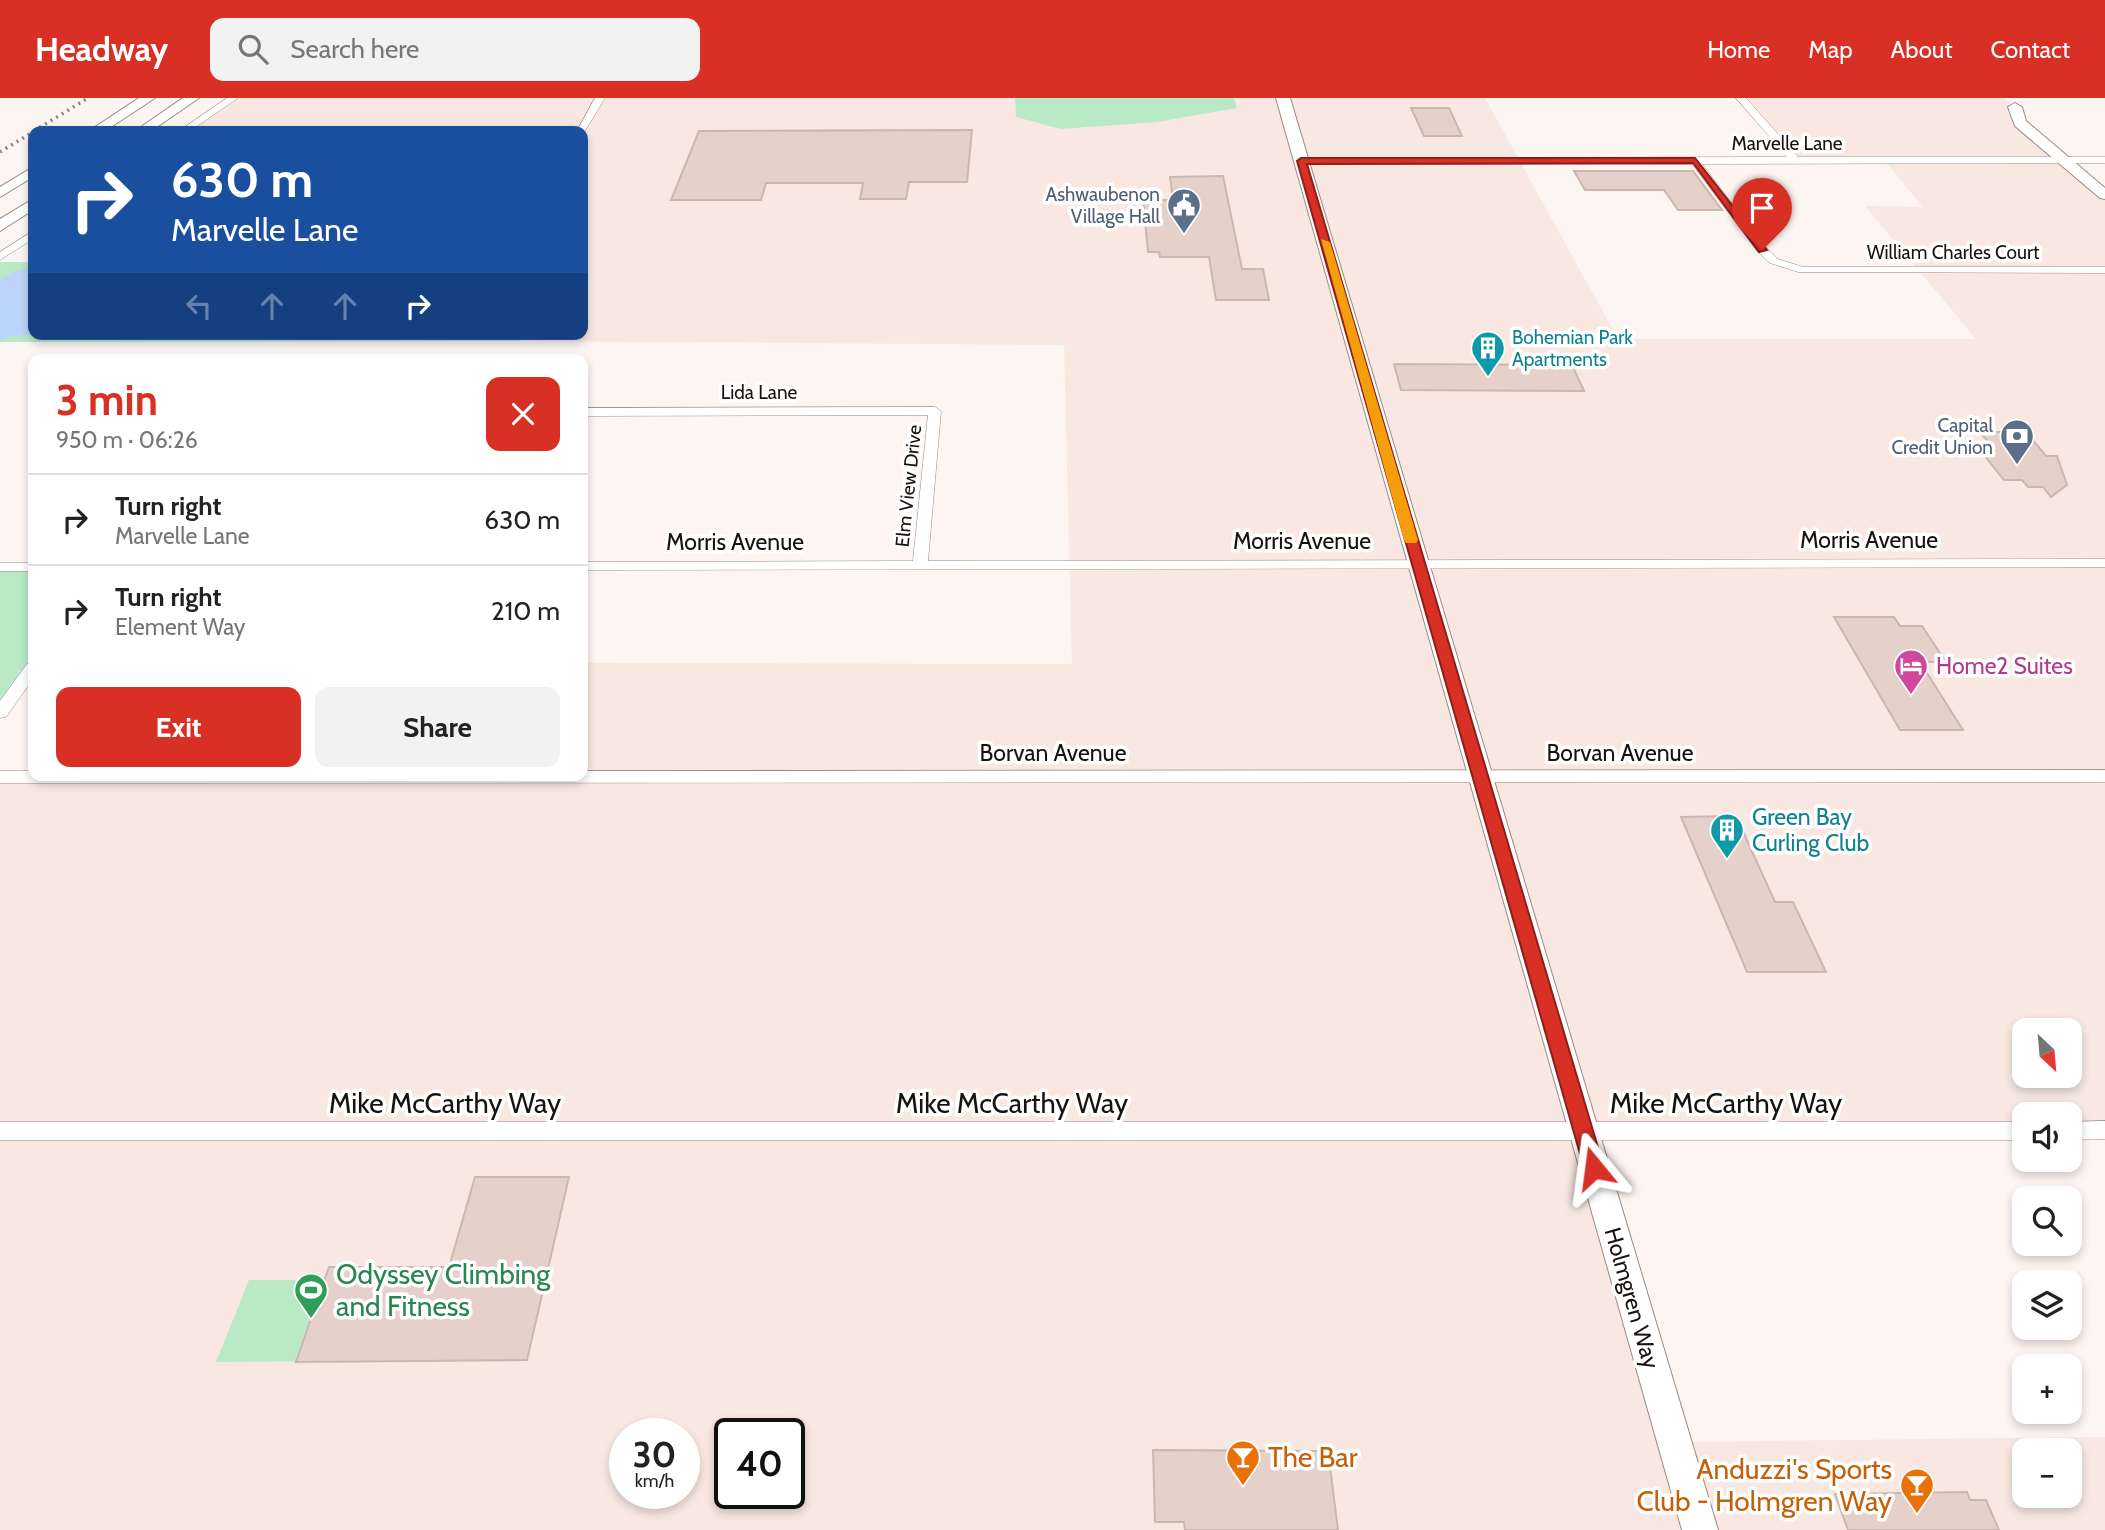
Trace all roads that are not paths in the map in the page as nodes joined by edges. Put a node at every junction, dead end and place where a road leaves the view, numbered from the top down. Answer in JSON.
{"nodes":[{"id":1,"x":148,"y":98,"type":"edge"},
{"id":2,"x":192,"y":98,"type":"edge"},
{"id":3,"x":233,"y":98,"type":"edge"},
{"id":4,"x":600,"y":98,"type":"edge"},
{"id":5,"x":1283,"y":98,"type":"edge"},
{"id":6,"x":1741,"y":98,"type":"edge"},
{"id":7,"x":2009,"y":103,"type":"edge"},
{"id":8,"x":2043,"y":122,"type":"dead end"},
{"id":9,"x":104,"y":126,"type":"edge"},
{"id":10,"x":150,"y":126,"type":"edge"},
{"id":11,"x":191,"y":126,"type":"edge"},
{"id":12,"x":585,"y":126,"type":"edge"},
{"id":13,"x":2070,"y":145,"type":"dead end"},
{"id":14,"x":1695,"y":160,"type":"junction"},
{"id":15,"x":1795,"y":160,"type":"junction"},
{"id":16,"x":2064,"y":160,"type":"junction"},
{"id":17,"x":2088,"y":160,"type":"junction"},
{"id":18,"x":2105,"y":160,"type":"edge"},
{"id":19,"x":1301,"y":161,"type":"junction"},
{"id":20,"x":28,"y":174,"type":"edge"},
{"id":21,"x":2105,"y":174,"type":"edge"},
{"id":22,"x":0,"y":192,"type":"edge"},
{"id":23,"x":2105,"y":195,"type":"edge"},
{"id":24,"x":28,"y":207,"type":"edge"},
{"id":25,"x":0,"y":226,"type":"edge"},
{"id":26,"x":28,"y":237,"type":"edge"},
{"id":27,"x":0,"y":257,"type":"edge"},
{"id":28,"x":2105,"y":270,"type":"edge"},
{"id":29,"x":935,"y":411,"type":"joint"},
{"id":30,"x":588,"y":412,"type":"edge"},
{"id":31,"x":2105,"y":563,"type":"edge"},
{"id":32,"x":1418,"y":564,"type":"junction"},
{"id":33,"x":588,"y":565,"type":"edge"},
{"id":34,"x":920,"y":565,"type":"junction"},
{"id":35,"x":28,"y":566,"type":"edge"},
{"id":36,"x":0,"y":567,"type":"edge"},
{"id":37,"x":28,"y":675,"type":"edge"},
{"id":38,"x":0,"y":713,"type":"edge"},
{"id":39,"x":1480,"y":776,"type":"junction"},
{"id":40,"x":2105,"y":776,"type":"edge"},
{"id":41,"x":0,"y":777,"type":"edge"},
{"id":42,"x":28,"y":777,"type":"edge"},
{"id":43,"x":588,"y":777,"type":"edge"},
{"id":44,"x":2012,"y":1130,"type":"edge"},
{"id":45,"x":2082,"y":1130,"type":"edge"},
{"id":46,"x":2105,"y":1130,"type":"edge"},
{"id":47,"x":1583,"y":1131,"type":"junction"},
{"id":48,"x":0,"y":1132,"type":"edge"},
{"id":49,"x":1700,"y":1530,"type":"edge"}],
"edges":[{"from":1,"to":9,"type":"street"},
{"from":2,"to":10,"type":"street"},
{"from":3,"to":11,"type":"street"},
{"from":4,"to":12,"type":"street"},
{"from":5,"to":19,"type":"street","name":"Holmgren Way"},
{"from":6,"to":15,"type":"street"},
{"from":7,"to":8,"type":"street"},
{"from":7,"to":16,"type":"street"},
{"from":13,"to":17,"type":"street"},
{"from":14,"to":15,"type":"street","name":"Marvelle Lane"},
{"from":14,"to":19,"type":"street","name":"Marvelle Lane"},
{"from":14,"to":28,"type":"street","name":"William Charles Court"},
{"from":15,"to":16,"type":"street","name":"Marvelle Lane"},
{"from":16,"to":17,"type":"street","name":"Marvelle Lane"},
{"from":16,"to":23,"type":"street"},
{"from":17,"to":18,"type":"street","name":"Marvelle Lane"},
{"from":17,"to":21,"type":"street"},
{"from":19,"to":32,"type":"street","name":"Holmgren Way"},
{"from":20,"to":22,"type":"street"},
{"from":24,"to":25,"type":"street"},
{"from":26,"to":27,"type":"street"},
{"from":29,"to":30,"type":"street","name":"Lida Lane"},
{"from":29,"to":34,"type":"street","name":"Elm View Drive"},
{"from":31,"to":32,"type":"street","name":"Morris Avenue"},
{"from":32,"to":34,"type":"street","name":"Morris Avenue"},
{"from":32,"to":39,"type":"street","name":"Holmgren Way"},
{"from":33,"to":34,"type":"street","name":"Morris Avenue"},
{"from":35,"to":36,"type":"street"},
{"from":37,"to":38,"type":"street"},
{"from":39,"to":40,"type":"street","name":"Borvan Avenue"},
{"from":39,"to":43,"type":"street","name":"Borvan Avenue"},
{"from":39,"to":47,"type":"street","name":"Holmgren Way"},
{"from":41,"to":42,"type":"street","name":"Borvan Avenue"},
{"from":44,"to":47,"type":"street","name":"Mike McCarthy Way"},
{"from":45,"to":46,"type":"street"},
{"from":47,"to":48,"type":"street","name":"Mike McCarthy Way"},
{"from":47,"to":49,"type":"street","name":"Holmgren Way"}]}
